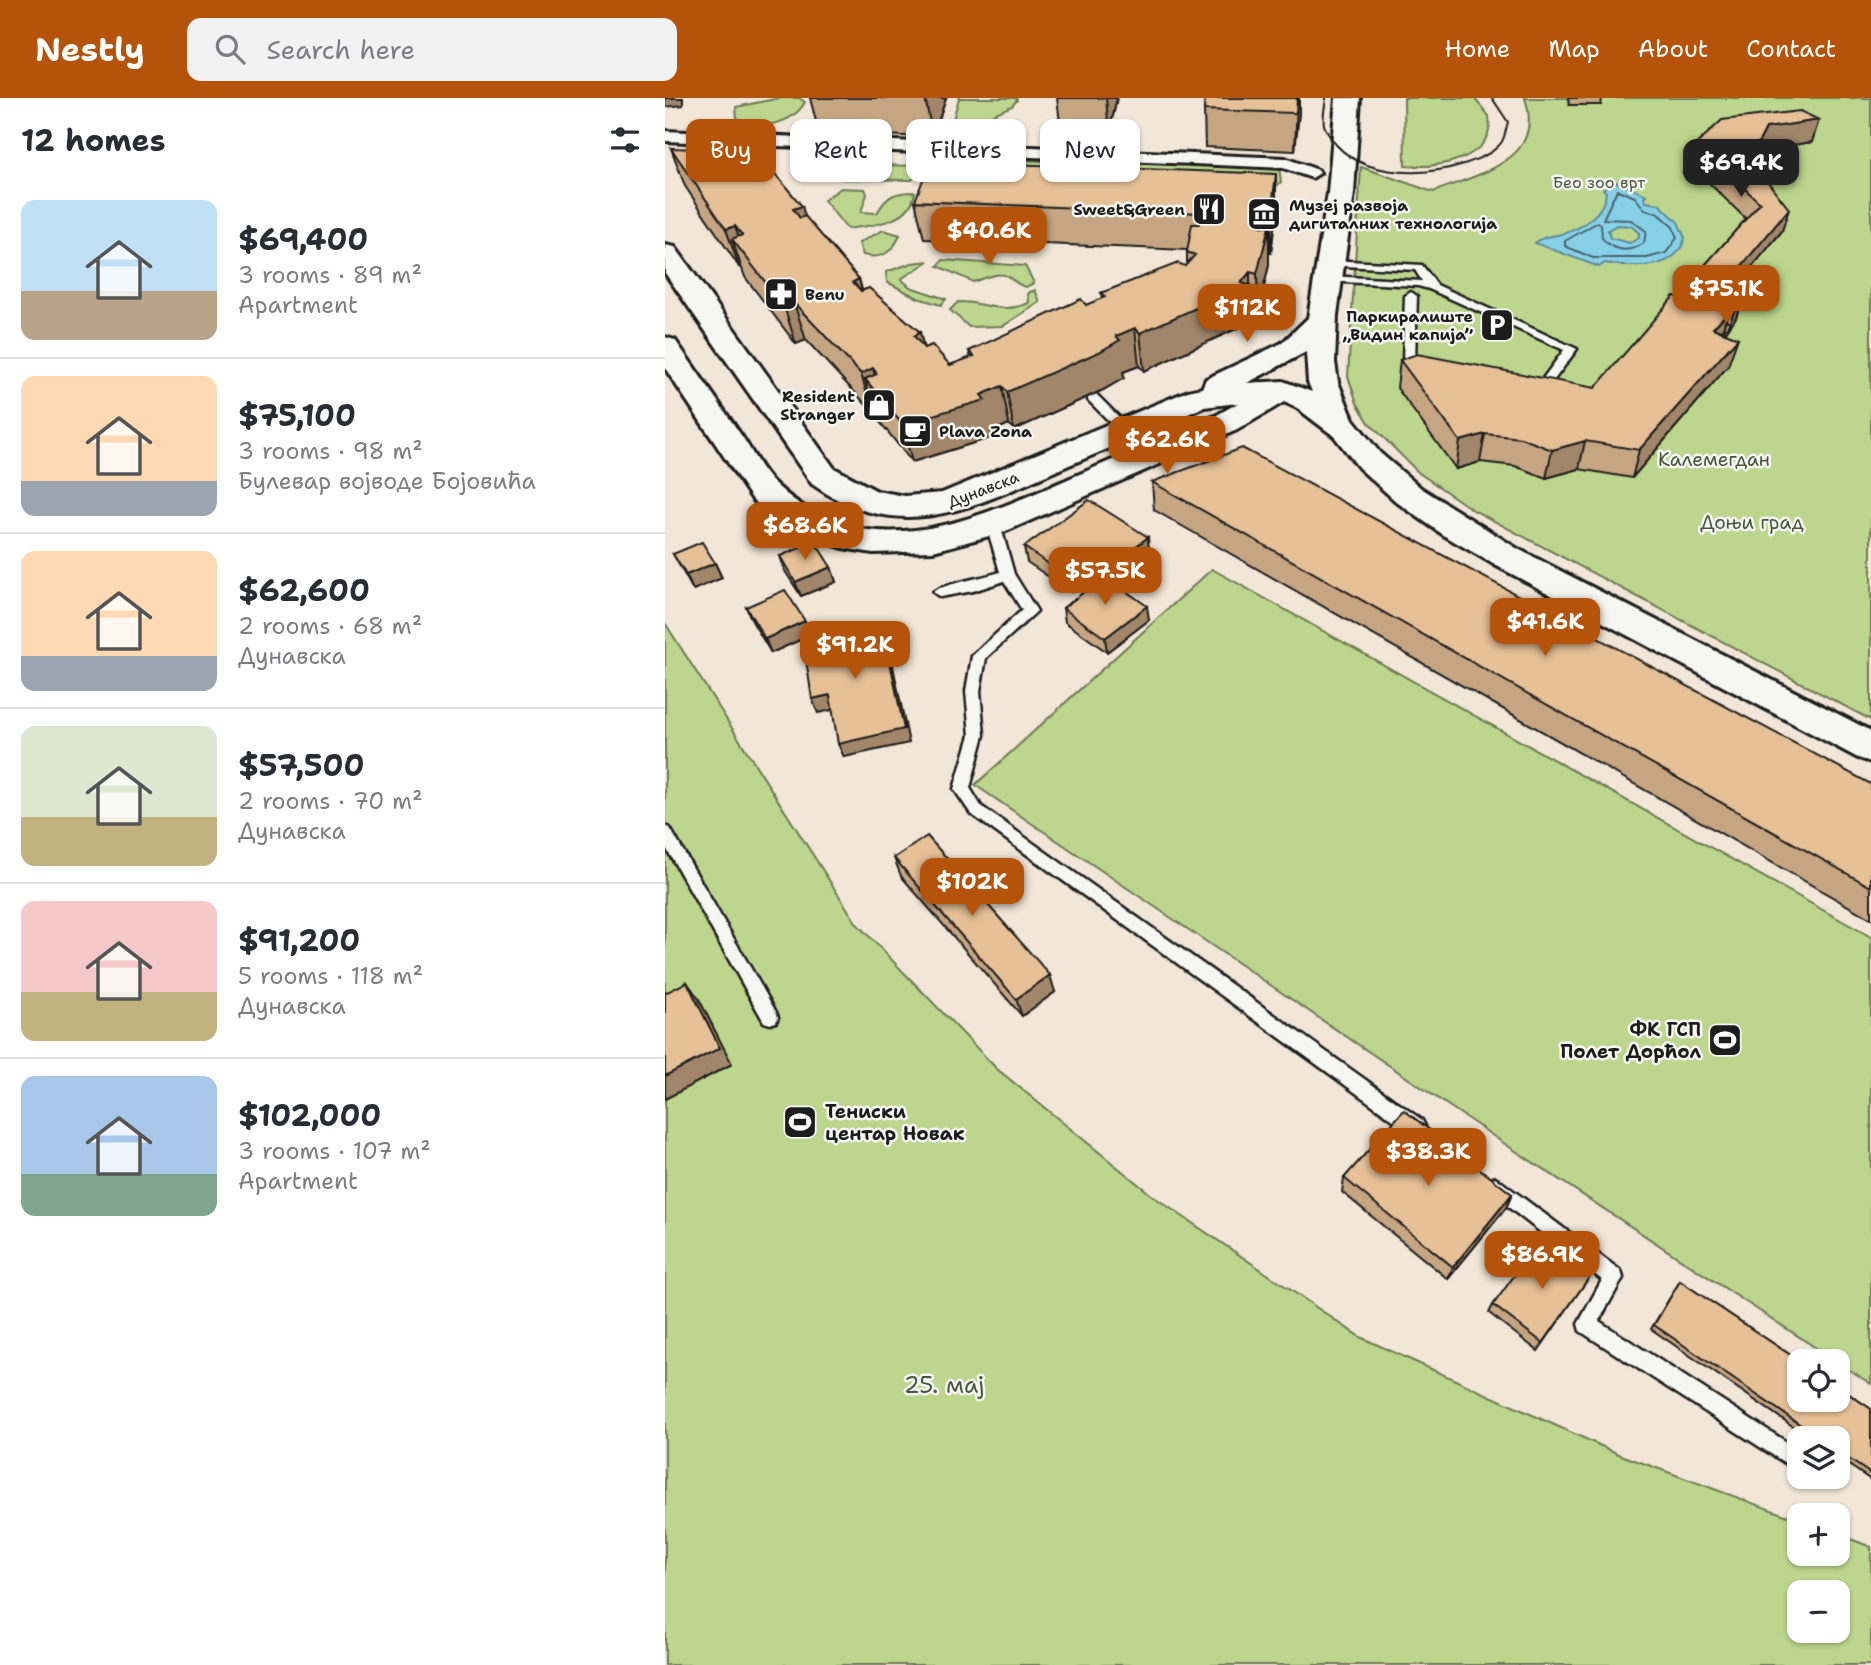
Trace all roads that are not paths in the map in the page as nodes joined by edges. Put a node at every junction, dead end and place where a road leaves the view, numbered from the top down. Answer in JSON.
{"nodes":[{"id":1,"x":1348,"y":98,"type":"edge"},
{"id":2,"x":665,"y":136,"type":"edge"},
{"id":3,"x":1312,"y":173,"type":"dead end"},
{"id":4,"x":665,"y":253,"type":"edge"},
{"id":5,"x":1329,"y":275,"type":"junction"},
{"id":6,"x":1433,"y":287,"type":"junction"},
{"id":7,"x":1411,"y":296,"type":"dead end"},
{"id":8,"x":1324,"y":319,"type":"junction"},
{"id":9,"x":665,"y":346,"type":"edge"},
{"id":10,"x":1321,"y":357,"type":"junction"},
{"id":11,"x":1436,"y":366,"type":"edge"},
{"id":12,"x":1521,"y":381,"type":"edge"},
{"id":13,"x":1283,"y":391,"type":"junction"},
{"id":14,"x":1092,"y":397,"type":"edge"},
{"id":15,"x":1199,"y":398,"type":"junction"},
{"id":16,"x":1226,"y":423,"type":"junction"},
{"id":17,"x":1125,"y":430,"type":"junction"},
{"id":18,"x":1343,"y":431,"type":"junction"},
{"id":19,"x":993,"y":524,"type":"junction"},
{"id":20,"x":1007,"y":575,"type":"junction"},
{"id":21,"x":940,"y":592,"type":"dead end"},
{"id":22,"x":1871,"y":748,"type":"edge"},
{"id":23,"x":665,"y":832,"type":"edge"},
{"id":24,"x":770,"y":1017,"type":"dead end"},
{"id":25,"x":1429,"y":1136,"type":"edge"},
{"id":26,"x":1483,"y":1178,"type":"edge"},
{"id":27,"x":1787,"y":1454,"type":"edge"}],
"edges":[{"from":1,"to":5,"type":"main road"},
{"from":2,"to":3,"type":"street"},
{"from":4,"to":17,"type":"main road","name":"Дунавска"},
{"from":5,"to":6,"type":"lane"},
{"from":5,"to":6,"type":"lane"},
{"from":5,"to":8,"type":"main road"},
{"from":6,"to":12,"type":"lane"},
{"from":7,"to":11,"type":"lane"},
{"from":8,"to":10,"type":"main road"},
{"from":8,"to":15,"type":"main road"},
{"from":9,"to":19,"type":"main road","name":"Дунавска"},
{"from":10,"to":13,"type":"main road","name":"Дунавска"},
{"from":10,"to":18,"type":"main road"},
{"from":13,"to":15,"type":"main road","name":"Дунавска"},
{"from":13,"to":16,"type":"main road","name":"Дунавска"},
{"from":13,"to":18,"type":"main road","name":"Дунавска"},
{"from":14,"to":17,"type":"lane"},
{"from":15,"to":17,"type":"main road","name":"Дунавска"},
{"from":16,"to":18,"type":"main road","name":"Дунавска"},
{"from":16,"to":19,"type":"main road","name":"Дунавска"},
{"from":18,"to":22,"type":"main road"},
{"from":19,"to":20,"type":"lane"},
{"from":20,"to":21,"type":"lane"},
{"from":20,"to":25,"type":"lane"},
{"from":23,"to":24,"type":"lane"},
{"from":26,"to":27,"type":"lane"}]}
